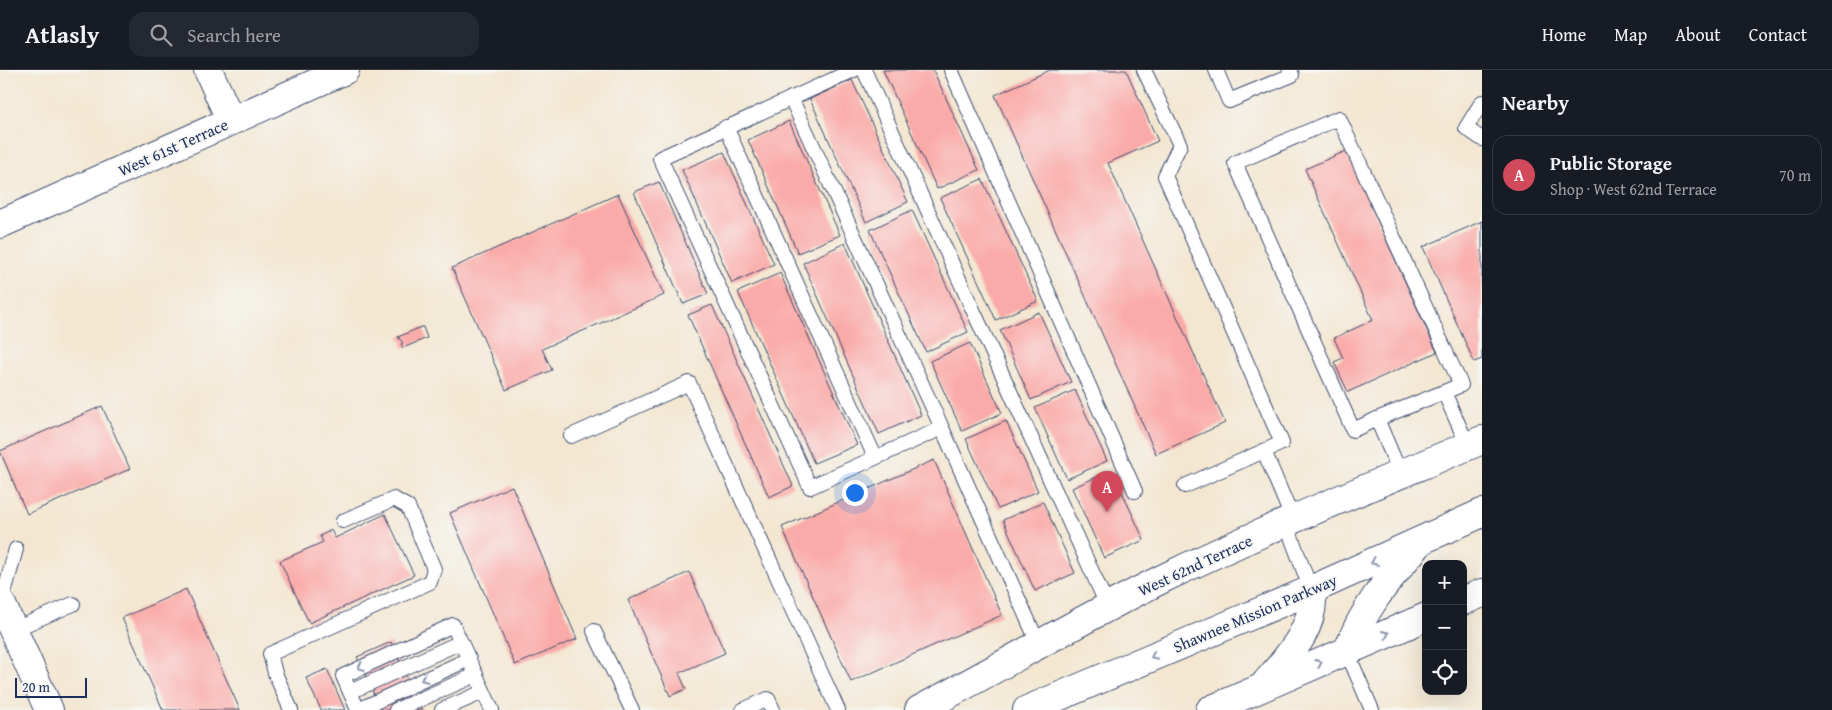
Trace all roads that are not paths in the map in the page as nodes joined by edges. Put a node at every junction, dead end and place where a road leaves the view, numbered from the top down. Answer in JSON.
{"nodes":[{"id":1,"x":208,"y":70,"type":"edge"},
{"id":2,"x":345,"y":70,"type":"edge"},
{"id":3,"x":854,"y":70,"type":"edge"},
{"id":4,"x":864,"y":70,"type":"edge"},
{"id":5,"x":951,"y":70,"type":"edge"},
{"id":6,"x":1144,"y":70,"type":"edge"},
{"id":7,"x":1216,"y":70,"type":"edge"},
{"id":8,"x":1290,"y":70,"type":"edge"},
{"id":9,"x":791,"y":98,"type":"junction"},
{"id":10,"x":1482,"y":102,"type":"edge"},
{"id":11,"x":231,"y":121,"type":"junction"},
{"id":12,"x":726,"y":128,"type":"junction"},
{"id":13,"x":1482,"y":139,"type":"edge"},
{"id":14,"x":0,"y":224,"type":"edge"},
{"id":15,"x":1444,"y":392,"type":"junction"},
{"id":16,"x":1377,"y":420,"type":"junction"},
{"id":17,"x":942,"y":428,"type":"junction"},
{"id":18,"x":571,"y":436,"type":"dead end"},
{"id":19,"x":1475,"y":443,"type":"edge"},
{"id":20,"x":1264,"y":451,"type":"junction"},
{"id":21,"x":875,"y":457,"type":"junction"},
{"id":22,"x":1401,"y":475,"type":"junction"},
{"id":23,"x":1185,"y":486,"type":"dead end"},
{"id":24,"x":1136,"y":491,"type":"dead end"},
{"id":25,"x":1482,"y":513,"type":"edge"},
{"id":26,"x":343,"y":521,"type":"dead end"},
{"id":27,"x":1289,"y":521,"type":"junction"},
{"id":28,"x":1421,"y":541,"type":"junction"},
{"id":29,"x":16,"y":549,"type":"dead end"},
{"id":30,"x":1311,"y":590,"type":"junction"},
{"id":31,"x":1482,"y":592,"type":"edge"},
{"id":32,"x":1467,"y":599,"type":"edge"},
{"id":33,"x":73,"y":604,"type":"dead end"},
{"id":34,"x":1108,"y":607,"type":"junction"},
{"id":35,"x":4,"y":612,"type":"edge"},
{"id":36,"x":1422,"y":619,"type":"edge"},
{"id":37,"x":594,"y":631,"type":"dead end"},
{"id":38,"x":1039,"y":645,"type":"junction"},
{"id":39,"x":1347,"y":652,"type":"junction"},
{"id":40,"x":469,"y":659,"type":"junction"},
{"id":41,"x":476,"y":675,"type":"junction"},
{"id":42,"x":1260,"y":688,"type":"junction"},
{"id":43,"x":483,"y":692,"type":"junction"},
{"id":44,"x":49,"y":710,"type":"edge"},
{"id":45,"x":291,"y":710,"type":"edge"},
{"id":46,"x":358,"y":710,"type":"edge"},
{"id":47,"x":396,"y":710,"type":"edge"},
{"id":48,"x":442,"y":710,"type":"edge"},
{"id":49,"x":491,"y":710,"type":"edge"},
{"id":50,"x":632,"y":710,"type":"edge"},
{"id":51,"x":743,"y":710,"type":"edge"},
{"id":52,"x":774,"y":710,"type":"edge"},
{"id":53,"x":838,"y":710,"type":"edge"},
{"id":54,"x":919,"y":710,"type":"edge"},
{"id":55,"x":1028,"y":710,"type":"edge"},
{"id":56,"x":1210,"y":710,"type":"edge"},
{"id":57,"x":1372,"y":710,"type":"edge"}],
"edges":[{"from":1,"to":11,"type":"main road"},
{"from":2,"to":11,"type":"main road","name":"West 61st Terrace"},
{"from":3,"to":9,"type":"lane"},
{"from":4,"to":34,"type":"lane"},
{"from":5,"to":24,"type":"lane"},
{"from":6,"to":20,"type":"lane"},
{"from":7,"to":8,"type":"lane"},
{"from":9,"to":12,"type":"lane"},
{"from":9,"to":17,"type":"lane"},
{"from":10,"to":13,"type":"lane"},
{"from":11,"to":14,"type":"main road","name":"West 61st Terrace"},
{"from":12,"to":21,"type":"lane"},
{"from":12,"to":21,"type":"lane"},
{"from":15,"to":16,"type":"lane"},
{"from":15,"to":16,"type":"lane"},
{"from":15,"to":19,"type":"lane"},
{"from":16,"to":22,"type":"lane"},
{"from":17,"to":21,"type":"lane"},
{"from":17,"to":38,"type":"lane"},
{"from":18,"to":53,"type":"lane"},
{"from":19,"to":22,"type":"main road","name":"West 62nd Terrace"},
{"from":20,"to":23,"type":"lane"},
{"from":20,"to":27,"type":"lane"},
{"from":22,"to":27,"type":"main road","name":"West 62nd Terrace"},
{"from":25,"to":28,"type":"main road","name":"Shawnee Mission Parkway"},
{"from":26,"to":45,"type":"lane"},
{"from":27,"to":30,"type":"lane"},
{"from":27,"to":34,"type":"main road","name":"West 62nd Terrace"},
{"from":28,"to":30,"type":"main road","name":"Shawnee Mission Parkway","one_way":true},
{"from":28,"to":39,"type":"main road"},
{"from":29,"to":35,"type":"lane"},
{"from":30,"to":42,"type":"main road"},
{"from":30,"to":55,"type":"main road","name":"Shawnee Mission Parkway","one_way":true},
{"from":31,"to":32,"type":"main road"},
{"from":33,"to":35,"type":"lane"},
{"from":34,"to":38,"type":"main road","name":"West 62nd Terrace"},
{"from":35,"to":44,"type":"main road"},
{"from":39,"to":36,"type":"main road","one_way":true},
{"from":37,"to":50,"type":"lane"},
{"from":38,"to":54,"type":"main road","name":"West 62nd Terrace"},
{"from":42,"to":39,"type":"main road","one_way":true},
{"from":39,"to":57,"type":"lane"},
{"from":40,"to":41,"type":"lane"},
{"from":40,"to":46,"type":"lane","one_way":true},
{"from":40,"to":46,"type":"lane","one_way":true},
{"from":41,"to":43,"type":"lane"},
{"from":41,"to":47,"type":"lane"},
{"from":42,"to":56,"type":"main road"},
{"from":43,"to":48,"type":"lane"},
{"from":43,"to":49,"type":"lane"},
{"from":51,"to":52,"type":"lane"}]}
